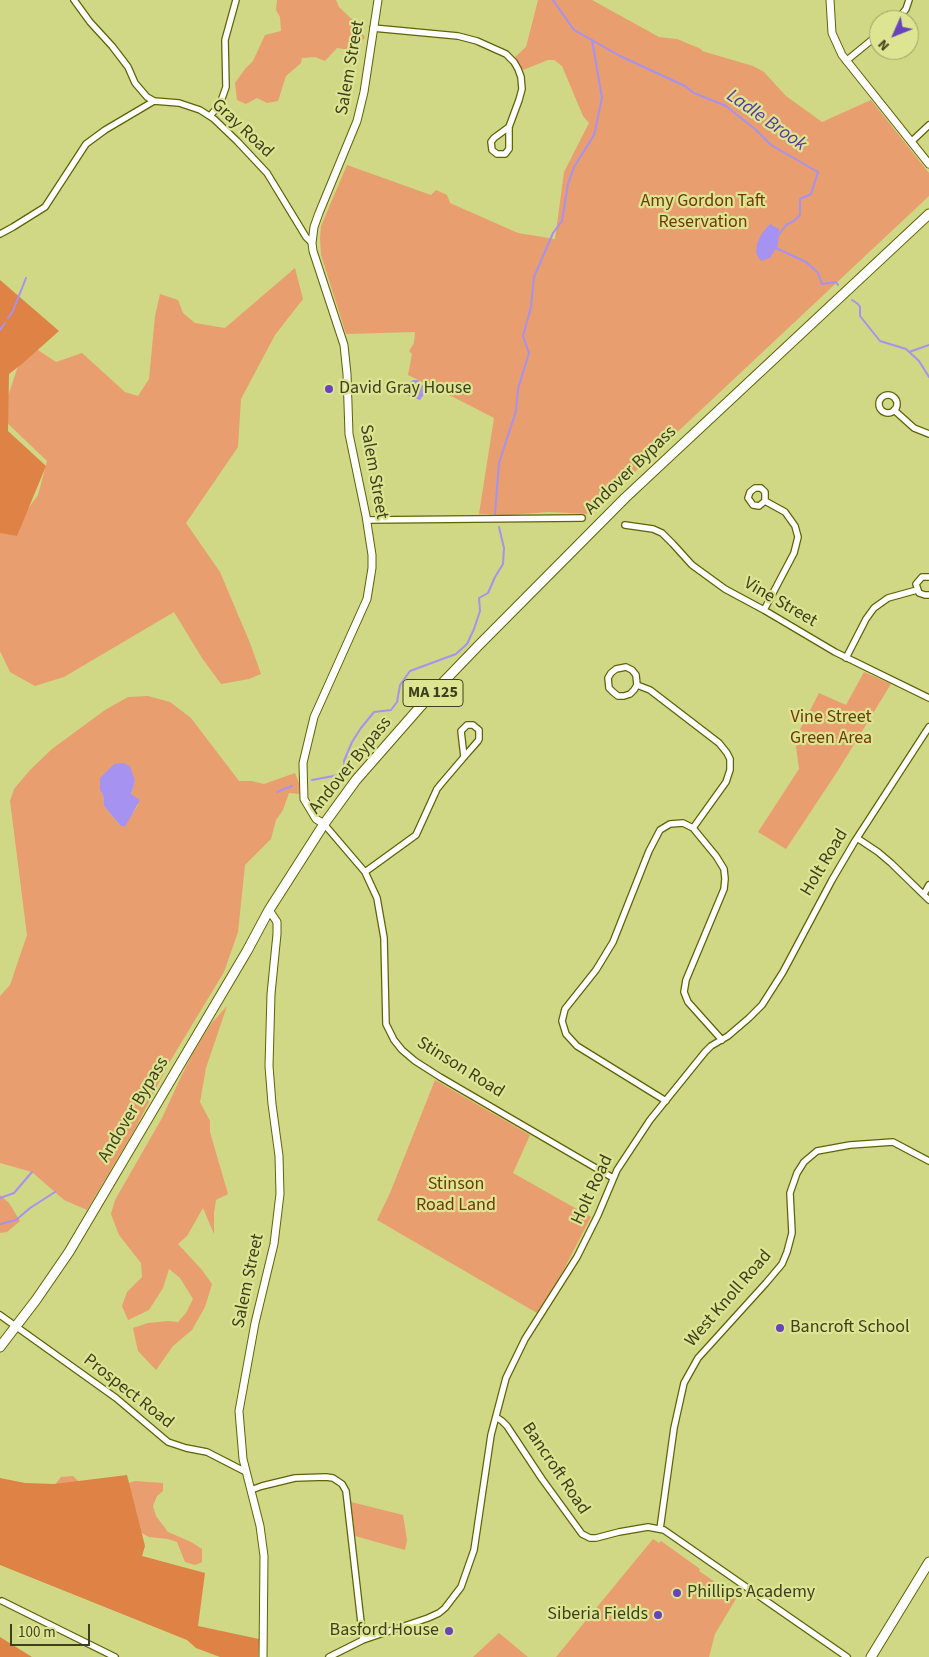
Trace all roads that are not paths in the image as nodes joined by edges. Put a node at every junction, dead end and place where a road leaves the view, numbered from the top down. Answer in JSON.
{"nodes":[{"id":1,"x":74,"y":0,"type":"edge"},
{"id":2,"x":236,"y":0,"type":"edge"},
{"id":3,"x":378,"y":0,"type":"edge"},
{"id":4,"x":830,"y":0,"type":"edge"},
{"id":5,"x":374,"y":28,"type":"junction"},
{"id":6,"x":869,"y":42,"type":"edge"},
{"id":7,"x":846,"y":61,"type":"junction"},
{"id":8,"x":154,"y":101,"type":"junction"},
{"id":9,"x":210,"y":116,"type":"junction"},
{"id":10,"x":929,"y":125,"type":"edge"},
{"id":11,"x":508,"y":127,"type":"junction"},
{"id":12,"x":911,"y":142,"type":"junction"},
{"id":13,"x":929,"y":164,"type":"edge"},
{"id":14,"x":929,"y":214,"type":"edge"},
{"id":15,"x":0,"y":234,"type":"edge"},
{"id":16,"x":312,"y":243,"type":"junction"},
{"id":17,"x":894,"y":410,"type":"dead end"},
{"id":18,"x":929,"y":434,"type":"edge"},
{"id":19,"x":766,"y":500,"type":"dead end"},
{"id":20,"x":582,"y":518,"type":"dead end"},
{"id":21,"x":367,"y":520,"type":"junction"},
{"id":22,"x":625,"y":525,"type":"dead end"},
{"id":23,"x":929,"y":577,"type":"edge"},
{"id":24,"x":917,"y":590,"type":"junction"},
{"id":25,"x":929,"y":595,"type":"edge"},
{"id":26,"x":764,"y":610,"type":"junction"},
{"id":27,"x":846,"y":658,"type":"junction"},
{"id":28,"x":637,"y":685,"type":"junction"},
{"id":29,"x":929,"y":698,"type":"edge"},
{"id":30,"x":929,"y":727,"type":"edge"},
{"id":31,"x":464,"y":757,"type":"junction"},
{"id":32,"x":324,"y":824,"type":"junction"},
{"id":33,"x":693,"y":828,"type":"junction"},
{"id":34,"x":857,"y":838,"type":"junction"},
{"id":35,"x":365,"y":872,"type":"junction"},
{"id":36,"x":929,"y":884,"type":"edge"},
{"id":37,"x":924,"y":894,"type":"junction"},
{"id":38,"x":929,"y":900,"type":"edge"},
{"id":39,"x":269,"y":910,"type":"junction"},
{"id":40,"x":722,"y":1040,"type":"junction"},
{"id":41,"x":666,"y":1101,"type":"junction"},
{"id":42,"x":929,"y":1160,"type":"edge"},
{"id":43,"x":613,"y":1178,"type":"junction"},
{"id":44,"x":0,"y":1315,"type":"edge"},
{"id":45,"x":17,"y":1327,"type":"junction"},
{"id":46,"x":0,"y":1347,"type":"edge"},
{"id":47,"x":496,"y":1417,"type":"junction"},
{"id":48,"x":246,"y":1472,"type":"junction"},
{"id":49,"x":251,"y":1490,"type":"junction"},
{"id":50,"x":660,"y":1529,"type":"junction"},
{"id":51,"x":929,"y":1562,"type":"edge"},
{"id":52,"x":2,"y":1601,"type":"dead end"},
{"id":53,"x":363,"y":1640,"type":"junction"},
{"id":54,"x":116,"y":1657,"type":"edge"},
{"id":55,"x":263,"y":1657,"type":"edge"},
{"id":56,"x":329,"y":1657,"type":"edge"},
{"id":57,"x":847,"y":1657,"type":"edge"},
{"id":58,"x":871,"y":1657,"type":"edge"}],
"edges":[{"from":1,"to":8,"type":"street"},
{"from":2,"to":9,"type":"street"},
{"from":3,"to":5,"type":"street","name":"Salem Street"},
{"from":4,"to":7,"type":"street"},
{"from":5,"to":11,"type":"street"},
{"from":5,"to":16,"type":"street","name":"Salem Street"},
{"from":6,"to":7,"type":"street"},
{"from":7,"to":12,"type":"street"},
{"from":8,"to":9,"type":"street","name":"Gray Road"},
{"from":8,"to":15,"type":"street"},
{"from":9,"to":16,"type":"street","name":"Gray Road"},
{"from":10,"to":12,"type":"street"},
{"from":11,"to":11,"type":"street"},
{"from":12,"to":13,"type":"street"},
{"from":14,"to":32,"type":"main road","name":"Andover Bypass","number":"MA 125"},
{"from":16,"to":21,"type":"street","name":"Salem Street"},
{"from":17,"to":18,"type":"street"},
{"from":19,"to":26,"type":"street"},
{"from":20,"to":21,"type":"street"},
{"from":21,"to":32,"type":"street","name":"Salem Street"},
{"from":22,"to":26,"type":"street","name":"Vine Street"},
{"from":23,"to":24,"type":"street"},
{"from":24,"to":25,"type":"street"},
{"from":24,"to":27,"type":"street"},
{"from":26,"to":27,"type":"street","name":"Vine Street"},
{"from":27,"to":29,"type":"street","name":"Vine Street"},
{"from":28,"to":28,"type":"street"},
{"from":28,"to":33,"type":"street"},
{"from":30,"to":34,"type":"street","name":"Holt Road"},
{"from":31,"to":31,"type":"street"},
{"from":31,"to":35,"type":"street"},
{"from":32,"to":35,"type":"street","name":"Stinson Road"},
{"from":32,"to":39,"type":"main road","name":"Andover Bypass","number":"MA 125"},
{"from":33,"to":40,"type":"street"},
{"from":33,"to":41,"type":"street"},
{"from":34,"to":37,"type":"street"},
{"from":34,"to":40,"type":"street","name":"Holt Road"},
{"from":35,"to":43,"type":"street","name":"Stinson Road"},
{"from":36,"to":37,"type":"street"},
{"from":37,"to":38,"type":"street"},
{"from":39,"to":45,"type":"main road","name":"Andover Bypass","number":"MA 125"},
{"from":39,"to":48,"type":"street","name":"Salem Street"},
{"from":40,"to":41,"type":"street","name":"Holt Road"},
{"from":41,"to":43,"type":"street","name":"Holt Road"},
{"from":42,"to":50,"type":"street","name":"West Knoll Road"},
{"from":43,"to":47,"type":"street","name":"Holt Road"},
{"from":44,"to":45,"type":"street","name":"Prospect Road"},
{"from":45,"to":46,"type":"main road","name":"Andover Bypass","number":"MA 125"},
{"from":45,"to":48,"type":"street","name":"Prospect Road"},
{"from":47,"to":50,"type":"street","name":"Bancroft Road"},
{"from":47,"to":53,"type":"street","name":"Holt Road"},
{"from":48,"to":49,"type":"street","name":"Salem Street"},
{"from":49,"to":53,"type":"street"},
{"from":49,"to":55,"type":"street","name":"Salem Street"},
{"from":50,"to":57,"type":"street"},
{"from":51,"to":58,"type":"main road"},
{"from":52,"to":54,"type":"street"},
{"from":53,"to":56,"type":"street","name":"Holt Road"}]}
